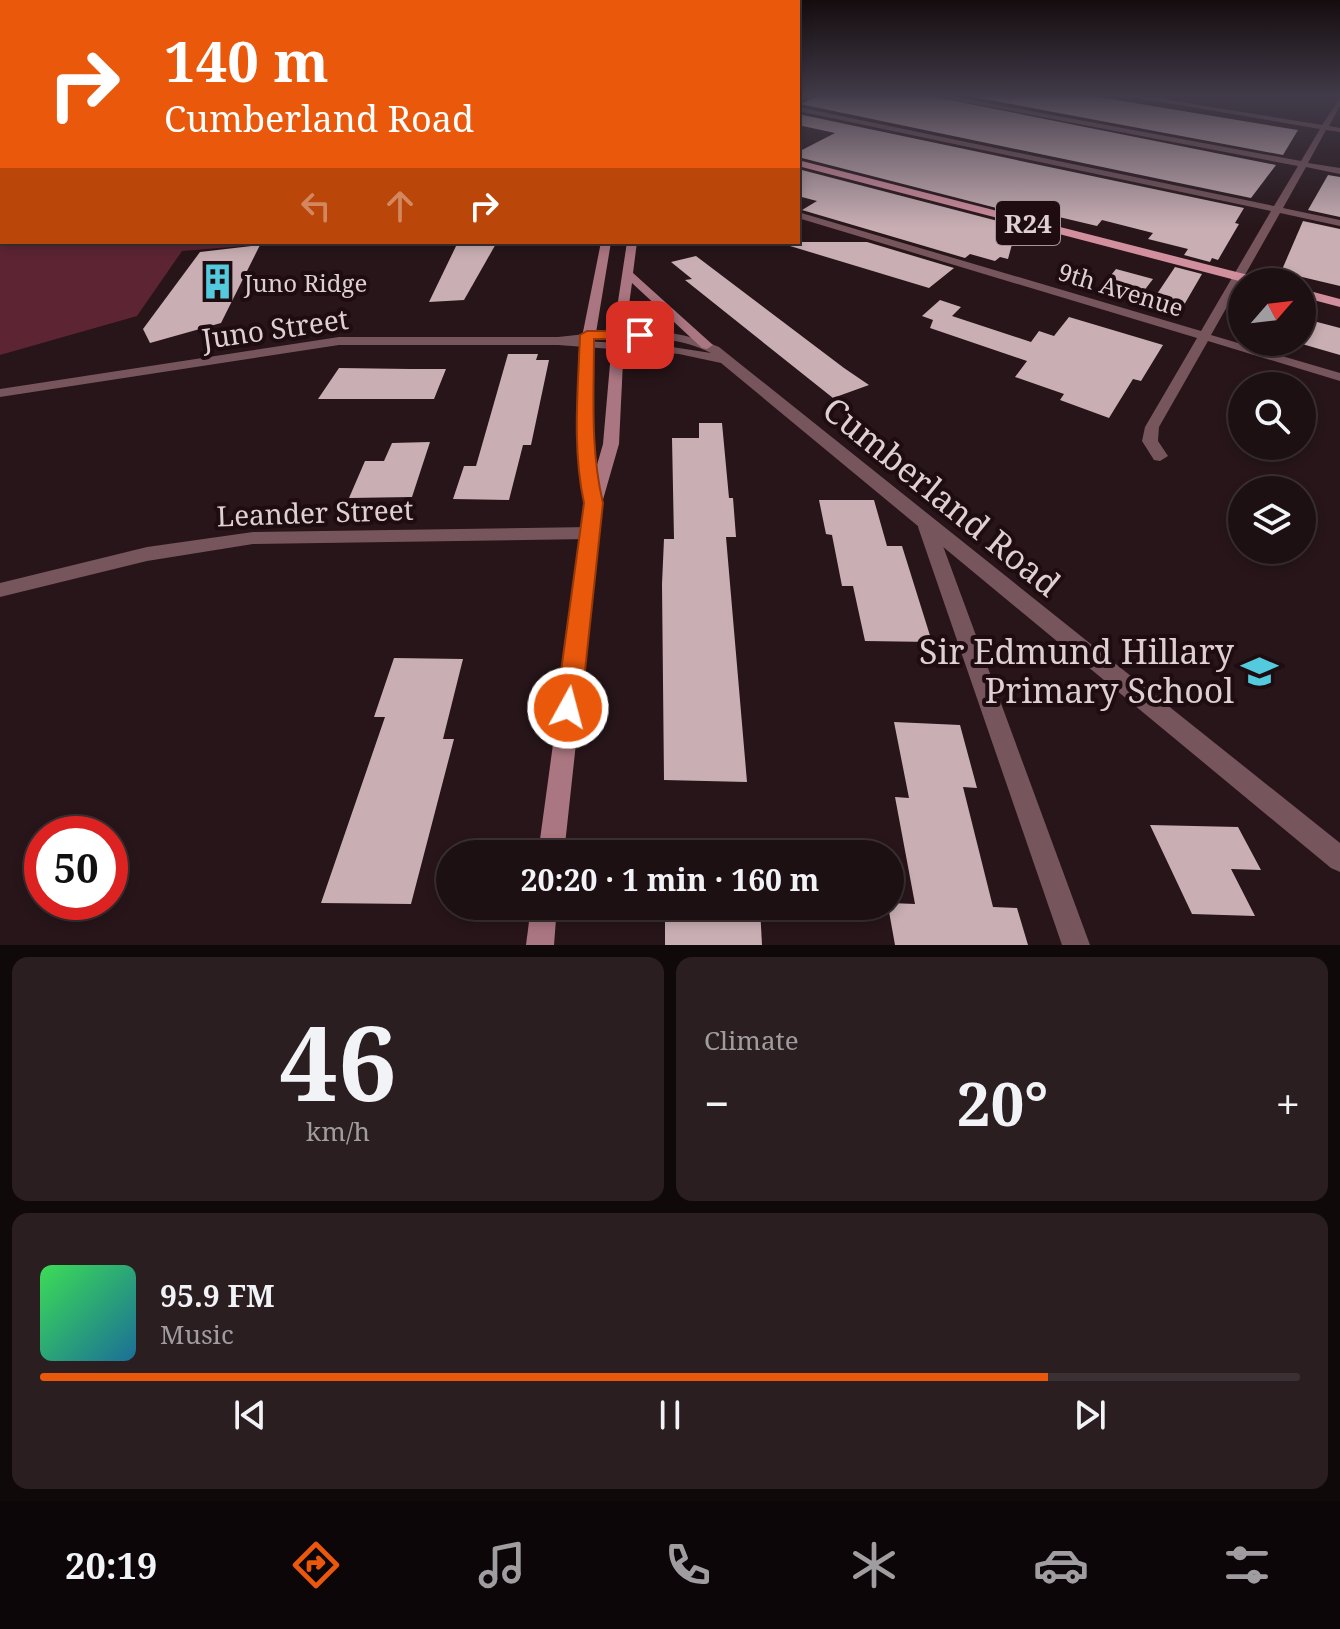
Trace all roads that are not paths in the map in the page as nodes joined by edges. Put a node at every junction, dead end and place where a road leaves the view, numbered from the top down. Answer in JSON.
{"nodes":[{"id":1,"x":941,"y":139,"type":"edge"},
{"id":2,"x":1169,"y":139,"type":"edge"},
{"id":3,"x":1318,"y":139,"type":"edge"},
{"id":4,"x":800,"y":164,"type":"edge"},
{"id":5,"x":1303,"y":164,"type":"junction"},
{"id":6,"x":1340,"y":171,"type":"edge"},
{"id":7,"x":1277,"y":210,"type":"junction"},
{"id":8,"x":800,"y":216,"type":"edge"},
{"id":9,"x":1340,"y":223,"type":"edge"},
{"id":10,"x":606,"y":244,"type":"edge"},
{"id":11,"x":632,"y":244,"type":"edge"},
{"id":12,"x":1245,"y":268,"type":"edge"},
{"id":13,"x":627,"y":273,"type":"junction"},
{"id":14,"x":1228,"y":274,"type":"edge"},
{"id":15,"x":1228,"y":297,"type":"edge"},
{"id":16,"x":1316,"y":297,"type":"edge"},
{"id":17,"x":1340,"y":303,"type":"edge"},
{"id":18,"x":1204,"y":337,"type":"junction"},
{"id":19,"x":618,"y":340,"type":"junction"},
{"id":20,"x":558,"y":341,"type":"joint"},
{"id":21,"x":586,"y":341,"type":"junction"},
{"id":22,"x":707,"y":345,"type":"junction"},
{"id":23,"x":728,"y":363,"type":"junction"},
{"id":24,"x":1340,"y":377,"type":"edge"},
{"id":25,"x":0,"y":393,"type":"edge"},
{"id":26,"x":1160,"y":456,"type":"dead end"},
{"id":27,"x":594,"y":503,"type":"junction"},
{"id":28,"x":927,"y":527,"type":"junction"},
{"id":29,"x":590,"y":533,"type":"junction"},
{"id":30,"x":0,"y":590,"type":"edge"},
{"id":31,"x":553,"y":840,"type":"edge"},
{"id":32,"x":1340,"y":859,"type":"edge"},
{"id":33,"x":543,"y":920,"type":"edge"},
{"id":34,"x":540,"y":945,"type":"edge"},
{"id":35,"x":1076,"y":945,"type":"edge"}],
"edges":[{"from":1,"to":7,"type":"street"},
{"from":2,"to":5,"type":"street"},
{"from":3,"to":5,"type":"street"},
{"from":4,"to":14,"type":"main road","number":"R24"},
{"from":5,"to":6,"type":"street"},
{"from":5,"to":7,"type":"street"},
{"from":7,"to":9,"type":"street"},
{"from":7,"to":12,"type":"street"},
{"from":8,"to":18,"type":"street","name":"9th Avenue"},
{"from":10,"to":21,"type":"main road"},
{"from":11,"to":13,"type":"main road"},
{"from":13,"to":19,"type":"main road"},
{"from":13,"to":22,"type":"main road"},
{"from":15,"to":18,"type":"street"},
{"from":16,"to":17,"type":"main road"},
{"from":18,"to":24,"type":"street","name":"9th Avenue"},
{"from":18,"to":26,"type":"street"},
{"from":19,"to":21,"type":"street","name":"Cumberland Road"},
{"from":19,"to":22,"type":"street","name":"Cumberland Road"},
{"from":19,"to":23,"type":"street","name":"Cumberland Road"},
{"from":19,"to":27,"type":"main road"},
{"from":20,"to":21,"type":"street","name":"Cumberland Road"},
{"from":20,"to":25,"type":"street","name":"Juno Street"},
{"from":21,"to":27,"type":"main road"},
{"from":22,"to":23,"type":"street","name":"Cumberland Road"},
{"from":23,"to":28,"type":"street","name":"Cumberland Road"},
{"from":27,"to":29,"type":"main road"},
{"from":28,"to":32,"type":"street","name":"Cumberland Road"},
{"from":28,"to":35,"type":"street"},
{"from":29,"to":30,"type":"street","name":"Leander Street"},
{"from":29,"to":31,"type":"main road"},
{"from":33,"to":34,"type":"main road"}]}
